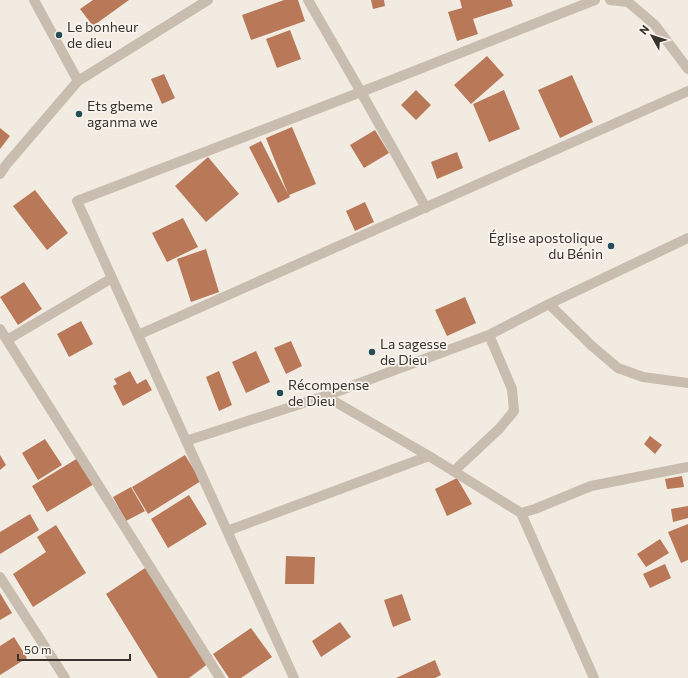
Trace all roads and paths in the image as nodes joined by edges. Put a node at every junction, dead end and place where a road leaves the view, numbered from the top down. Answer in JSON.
{"nodes":[{"id":1,"x":34,"y":0,"type":"edge"},
{"id":2,"x":208,"y":0,"type":"edge"},
{"id":3,"x":308,"y":0,"type":"edge"},
{"id":4,"x":595,"y":0,"type":"edge"},
{"id":5,"x":610,"y":0,"type":"edge"},
{"id":6,"x":688,"y":69,"type":"edge"},
{"id":7,"x":78,"y":81,"type":"junction"},
{"id":8,"x":688,"y":91,"type":"edge"},
{"id":9,"x":361,"y":92,"type":"junction"},
{"id":10,"x":0,"y":174,"type":"edge"},
{"id":11,"x":426,"y":208,"type":"junction"},
{"id":12,"x":688,"y":238,"type":"edge"},
{"id":13,"x":112,"y":278,"type":"junction"},
{"id":14,"x":549,"y":304,"type":"junction"},
{"id":15,"x":0,"y":329,"type":"edge"},
{"id":16,"x":138,"y":335,"type":"junction"},
{"id":17,"x":489,"y":335,"type":"junction"},
{"id":18,"x":7,"y":340,"type":"junction"},
{"id":19,"x":688,"y":383,"type":"edge"},
{"id":20,"x":325,"y":396,"type":"junction"},
{"id":21,"x":186,"y":441,"type":"junction"},
{"id":22,"x":429,"y":456,"type":"junction"},
{"id":23,"x":688,"y":467,"type":"edge"},
{"id":24,"x":454,"y":471,"type":"junction"},
{"id":25,"x":521,"y":513,"type":"junction"},
{"id":26,"x":227,"y":531,"type":"junction"},
{"id":27,"x":0,"y":577,"type":"edge"},
{"id":28,"x":65,"y":678,"type":"edge"},
{"id":29,"x":220,"y":678,"type":"edge"},
{"id":30,"x":294,"y":678,"type":"edge"},
{"id":31,"x":594,"y":678,"type":"edge"}],
"edges":[{"from":1,"to":7,"type":"street"},
{"from":2,"to":7,"type":"street"},
{"from":3,"to":9,"type":"street"},
{"from":4,"to":9,"type":"street"},
{"from":5,"to":6,"type":"street"},
{"from":7,"to":10,"type":"street"},
{"from":8,"to":11,"type":"street"},
{"from":9,"to":11,"type":"street"},
{"from":9,"to":13,"type":"street"},
{"from":11,"to":16,"type":"street"},
{"from":12,"to":14,"type":"street"},
{"from":13,"to":16,"type":"street"},
{"from":13,"to":18,"type":"street"},
{"from":14,"to":17,"type":"street"},
{"from":14,"to":19,"type":"street"},
{"from":15,"to":18,"type":"street"},
{"from":16,"to":21,"type":"street"},
{"from":17,"to":20,"type":"street"},
{"from":17,"to":24,"type":"street"},
{"from":18,"to":29,"type":"street"},
{"from":20,"to":21,"type":"street"},
{"from":20,"to":22,"type":"street"},
{"from":21,"to":26,"type":"street"},
{"from":22,"to":24,"type":"street"},
{"from":22,"to":26,"type":"street"},
{"from":23,"to":25,"type":"street"},
{"from":24,"to":25,"type":"street"},
{"from":25,"to":31,"type":"street"},
{"from":26,"to":30,"type":"street"},
{"from":27,"to":28,"type":"street"}]}
